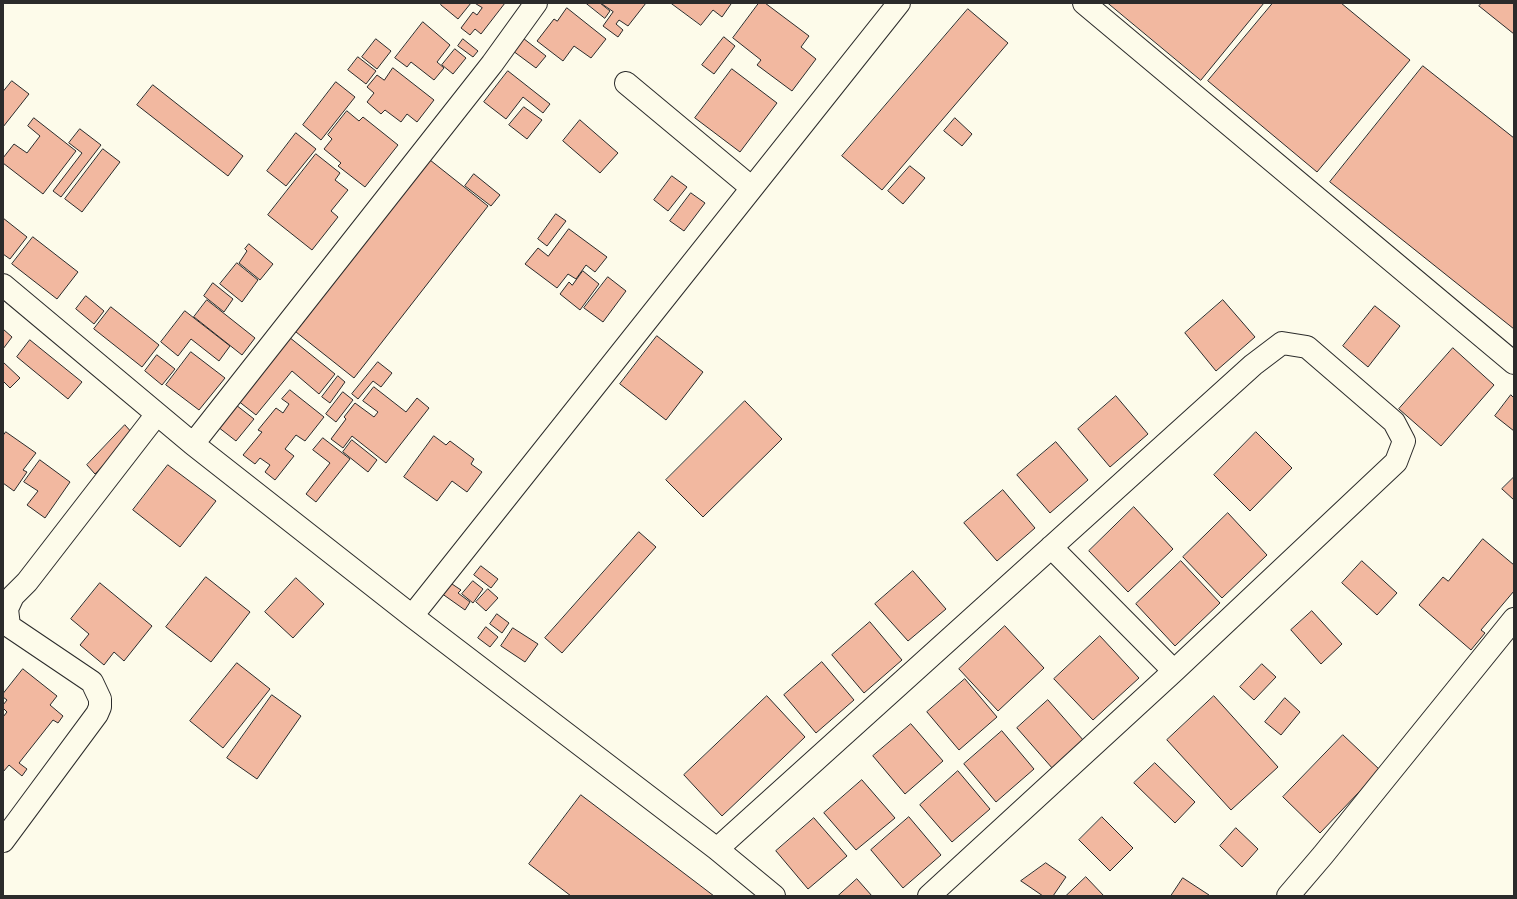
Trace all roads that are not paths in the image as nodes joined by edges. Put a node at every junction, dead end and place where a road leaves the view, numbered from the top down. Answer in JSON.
{"nodes":[{"id":1,"x":536,"y":3,"type":"edge"},
{"id":2,"x":1084,"y":3,"type":"edge"},
{"id":3,"x":893,"y":5,"type":"edge"},
{"id":4,"x":626,"y":83,"type":"dead end"},
{"id":5,"x":752,"y":188,"type":"junction"},
{"id":6,"x":3,"y":285,"type":"edge"},
{"id":7,"x":1514,"y":363,"type":"edge"},
{"id":8,"x":157,"y":414,"type":"junction"},
{"id":9,"x":193,"y":444,"type":"junction"},
{"id":10,"x":1051,"y":547,"type":"junction"},
{"id":11,"x":412,"y":616,"type":"junction"},
{"id":12,"x":1514,"y":619,"type":"edge"},
{"id":13,"x":1174,"y":671,"type":"junction"},
{"id":14,"x":3,"y":841,"type":"edge"},
{"id":15,"x":717,"y":849,"type":"junction"},
{"id":16,"x":774,"y":896,"type":"edge"},
{"id":17,"x":929,"y":896,"type":"edge"},
{"id":18,"x":1288,"y":896,"type":"edge"}],
"edges":[{"from":1,"to":9,"type":"street"},
{"from":2,"to":7,"type":"street"},
{"from":3,"to":5,"type":"street"},
{"from":4,"to":5,"type":"street"},
{"from":5,"to":11,"type":"street"},
{"from":6,"to":8,"type":"street"},
{"from":8,"to":9,"type":"street"},
{"from":8,"to":14,"type":"street"},
{"from":9,"to":11,"type":"street"},
{"from":10,"to":13,"type":"street"},
{"from":10,"to":13,"type":"street"},
{"from":10,"to":15,"type":"street"},
{"from":11,"to":15,"type":"street"},
{"from":12,"to":18,"type":"street"},
{"from":13,"to":17,"type":"street"},
{"from":15,"to":16,"type":"street"}]}
